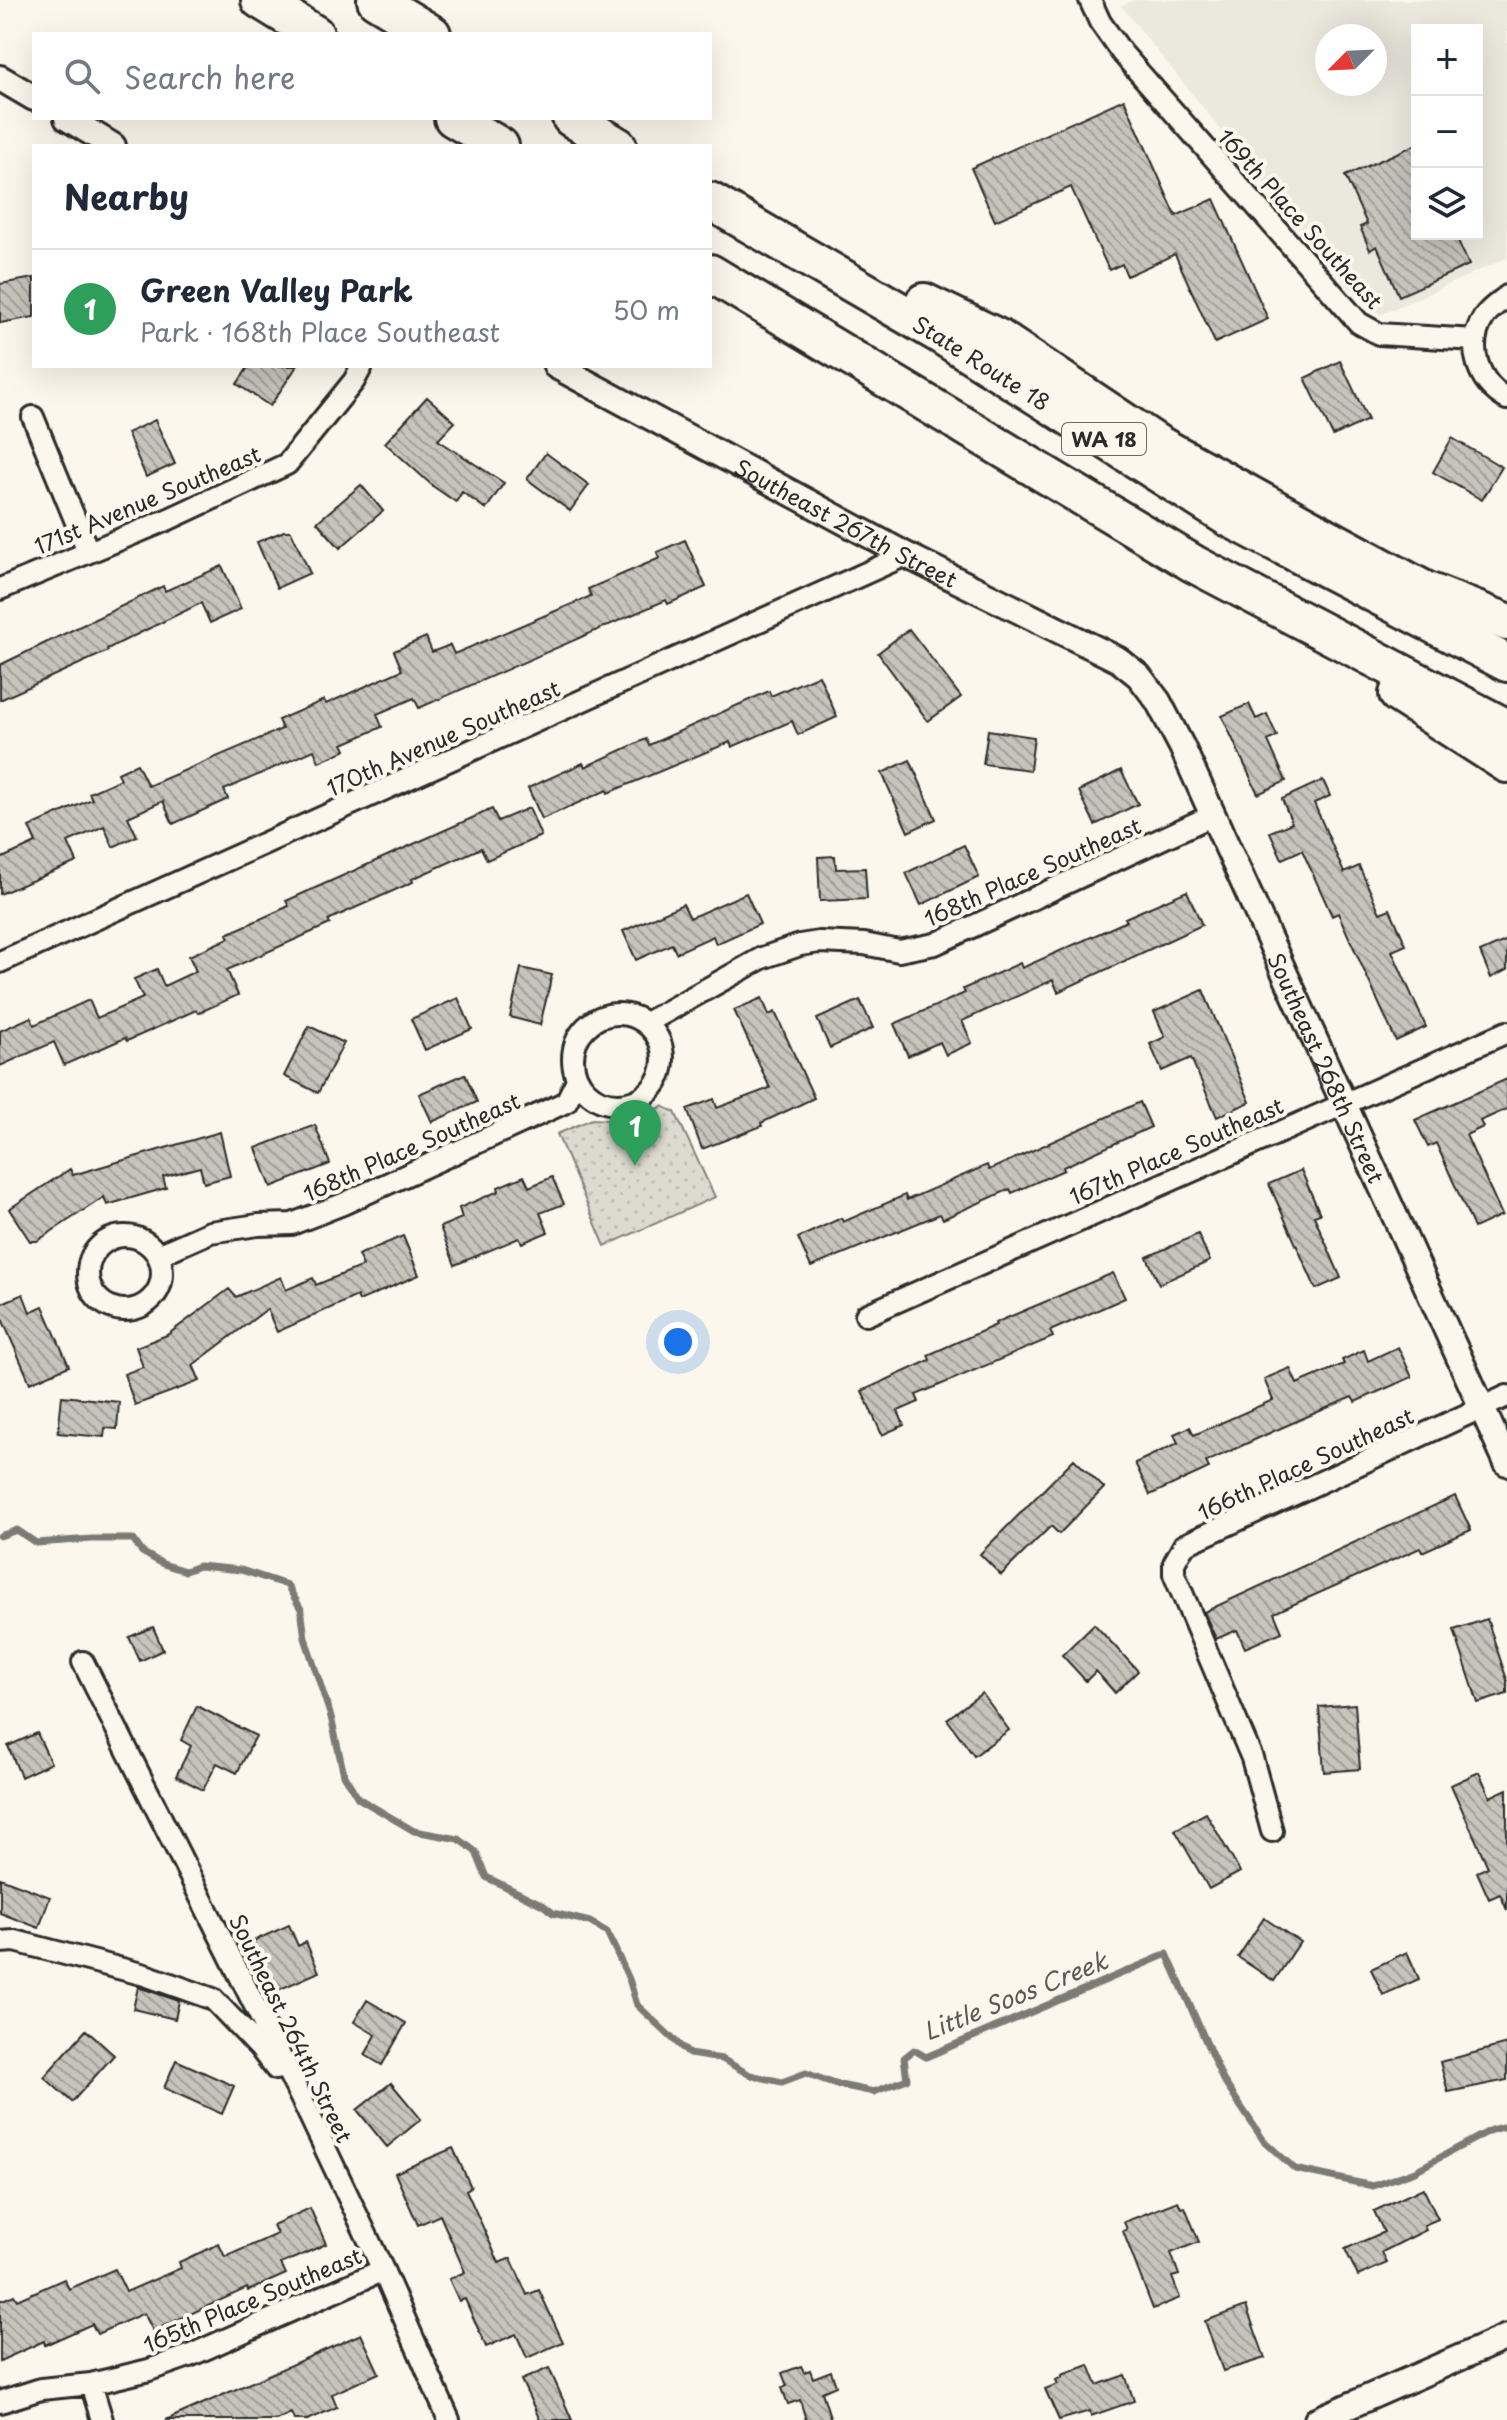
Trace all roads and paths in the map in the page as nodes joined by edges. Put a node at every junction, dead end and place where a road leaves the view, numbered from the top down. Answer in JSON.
{"nodes":[{"id":1,"x":260,"y":0,"type":"edge"},
{"id":2,"x":376,"y":0,"type":"edge"},
{"id":3,"x":1090,"y":0,"type":"edge"},
{"id":4,"x":312,"y":32,"type":"edge"},
{"id":5,"x":429,"y":32,"type":"edge"},
{"id":6,"x":0,"y":78,"type":"edge"},
{"id":7,"x":32,"y":97,"type":"edge"},
{"id":8,"x":70,"y":120,"type":"edge"},
{"id":9,"x":456,"y":120,"type":"edge"},
{"id":10,"x":574,"y":120,"type":"edge"},
{"id":11,"x":110,"y":144,"type":"edge"},
{"id":12,"x":497,"y":144,"type":"edge"},
{"id":13,"x":615,"y":144,"type":"edge"},
{"id":14,"x":712,"y":201,"type":"edge"},
{"id":15,"x":712,"y":201,"type":"edge"},
{"id":16,"x":712,"y":274,"type":"edge"},
{"id":17,"x":1507,"y":296,"type":"edge"},
{"id":18,"x":1475,"y":340,"type":"junction"},
{"id":19,"x":361,"y":368,"type":"edge"},
{"id":20,"x":560,"y":368,"type":"edge"},
{"id":21,"x":1507,"y":399,"type":"edge"},
{"id":22,"x":33,"y":417,"type":"dead end"},
{"id":23,"x":88,"y":551,"type":"junction"},
{"id":24,"x":906,"y":555,"type":"junction"},
{"id":25,"x":1194,"y":564,"type":"junction"},
{"id":26,"x":0,"y":589,"type":"edge"},
{"id":27,"x":1507,"y":622,"type":"edge"},
{"id":28,"x":1507,"y":663,"type":"edge"},
{"id":29,"x":1139,"y":676,"type":"joint"},
{"id":30,"x":1507,"y":728,"type":"edge"},
{"id":31,"x":1507,"y":764,"type":"edge"},
{"id":32,"x":1213,"y":815,"type":"junction"},
{"id":33,"x":0,"y":962,"type":"edge"},
{"id":34,"x":646,"y":1023,"type":"junction"},
{"id":35,"x":1507,"y":1032,"type":"edge"},
{"id":36,"x":577,"y":1080,"type":"junction"},
{"id":37,"x":1341,"y":1103,"type":"junction"},
{"id":38,"x":158,"y":1255,"type":"dead end"},
{"id":39,"x":866,"y":1315,"type":"dead end"},
{"id":40,"x":1507,"y":1396,"type":"edge"},
{"id":41,"x":1482,"y":1407,"type":"junction"},
{"id":42,"x":1507,"y":1463,"type":"edge"},
{"id":43,"x":83,"y":1662,"type":"dead end"},
{"id":44,"x":1272,"y":1831,"type":"dead end"},
{"id":45,"x":0,"y":1942,"type":"edge"},
{"id":46,"x":307,"y":2110,"type":"junction"},
{"id":47,"x":383,"y":2270,"type":"junction"},
{"id":48,"x":1507,"y":2337,"type":"edge"},
{"id":49,"x":91,"y":2384,"type":"junction"},
{"id":50,"x":0,"y":2402,"type":"edge"},
{"id":51,"x":102,"y":2420,"type":"edge"},
{"id":52,"x":449,"y":2420,"type":"edge"},
{"id":53,"x":1317,"y":2420,"type":"edge"}],
"edges":[{"from":1,"to":4,"type":"highway"},
{"from":2,"to":5,"type":"highway"},
{"from":3,"to":18,"type":"street","name":"169th Place Southeast"},
{"from":6,"to":7,"type":"street"},
{"from":8,"to":11,"type":"street"},
{"from":9,"to":12,"type":"highway"},
{"from":10,"to":13,"type":"highway"},
{"from":14,"to":27,"type":"highway"},
{"from":15,"to":28,"type":"highway","name":"State Route 18","number":"WA 18"},
{"from":16,"to":25,"type":"highway","number":"WA 18"},
{"from":17,"to":18,"type":"street"},
{"from":18,"to":21,"type":"street"},
{"from":19,"to":23,"type":"street","name":"171st Avenue Southeast"},
{"from":20,"to":24,"type":"street","name":"Southeast 267th Street"},
{"from":22,"to":23,"type":"street"},
{"from":23,"to":26,"type":"street","name":"171st Avenue Southeast"},
{"from":24,"to":29,"type":"street","name":"Southeast 267th Street"},
{"from":24,"to":33,"type":"street","name":"170th Avenue Southeast"},
{"from":25,"to":30,"type":"highway","number":"WA 18"},
{"from":25,"to":31,"type":"highway"},
{"from":29,"to":32,"type":"street","name":"Southeast 268th Street"},
{"from":32,"to":34,"type":"street","name":"168th Place Southeast"},
{"from":32,"to":37,"type":"street","name":"Southeast 268th Street"},
{"from":34,"to":36,"type":"street"},
{"from":34,"to":36,"type":"street"},
{"from":35,"to":37,"type":"street","name":"167th Place Southeast"},
{"from":36,"to":38,"type":"street","name":"168th Place Southeast"},
{"from":37,"to":39,"type":"street","name":"167th Place Southeast"},
{"from":37,"to":41,"type":"street","name":"Southeast 268th Street"},
{"from":40,"to":41,"type":"street","name":"166th Place Southeast"},
{"from":41,"to":42,"type":"street","name":"Southeast 268th Street"},
{"from":41,"to":44,"type":"street","name":"166th Place Southeast"},
{"from":43,"to":46,"type":"street","name":"Southeast 264th Street"},
{"from":45,"to":46,"type":"street"},
{"from":46,"to":47,"type":"street","name":"Southeast 264th Street"},
{"from":47,"to":49,"type":"street","name":"165th Place Southeast"},
{"from":47,"to":52,"type":"street","name":"Southeast 264th Street"},
{"from":48,"to":53,"type":"street"},
{"from":49,"to":50,"type":"street","name":"165th Place Southeast"},
{"from":49,"to":51,"type":"street"}]}
